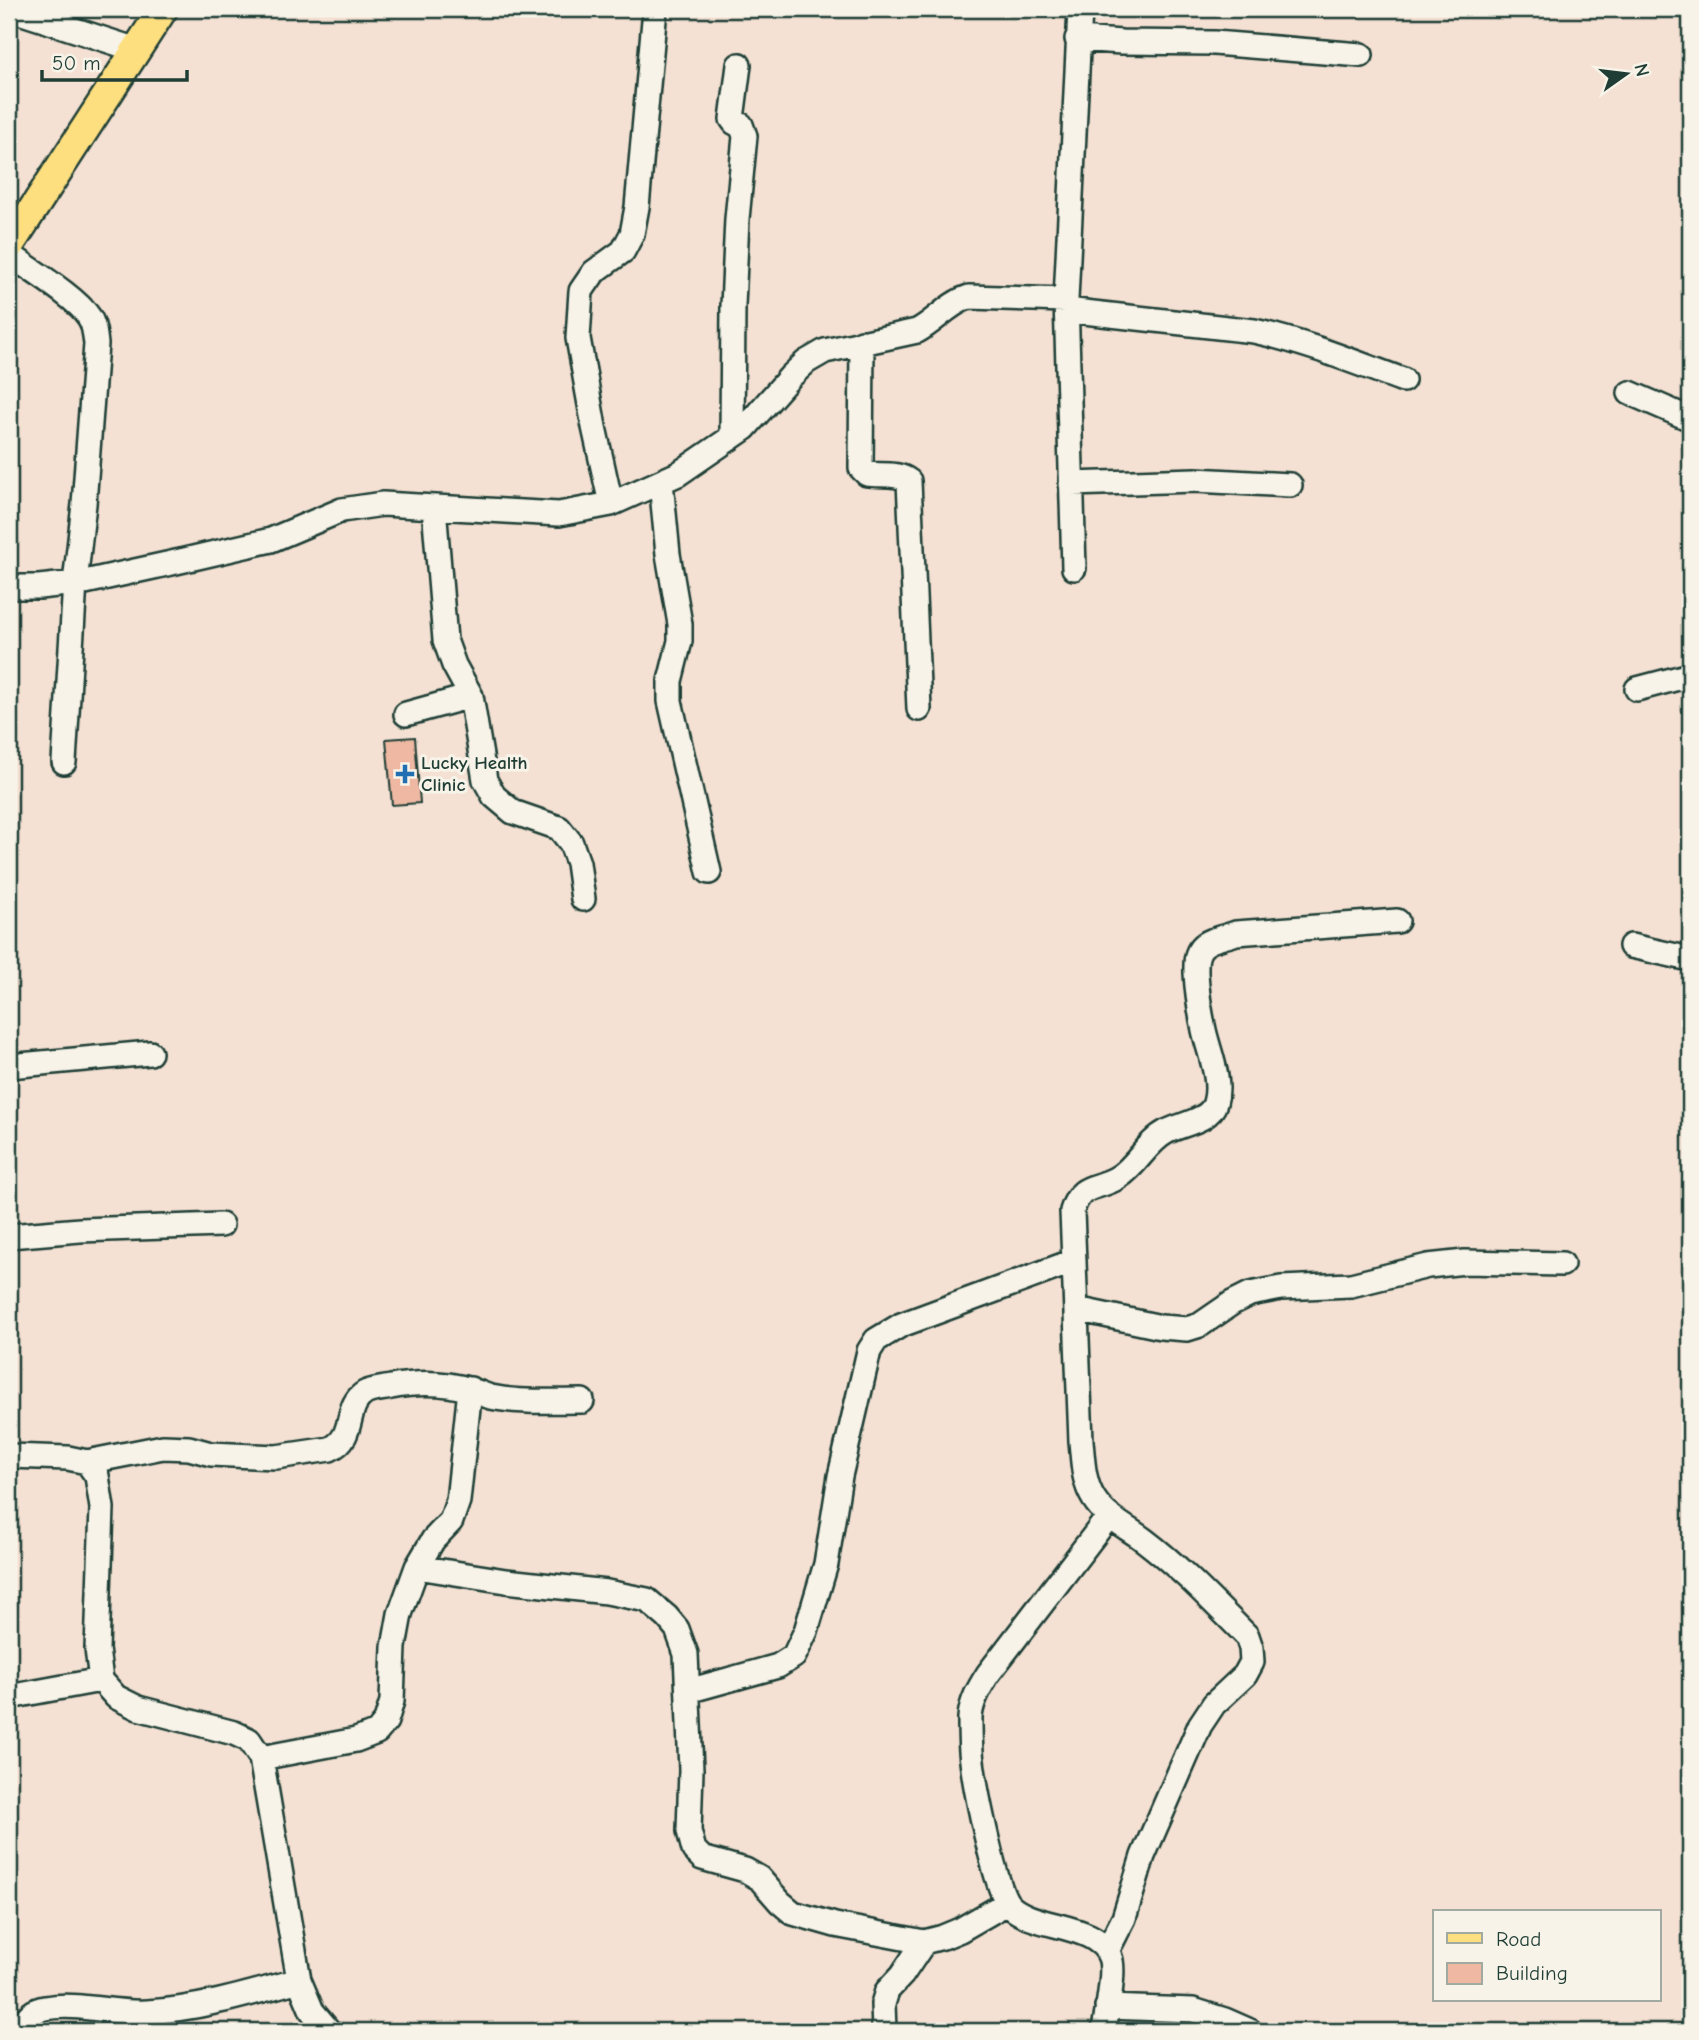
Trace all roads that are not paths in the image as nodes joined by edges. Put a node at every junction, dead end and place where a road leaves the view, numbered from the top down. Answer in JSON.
{"nodes":[{"id":1,"x":10,"y":9,"type":"edge"},
{"id":2,"x":163,"y":9,"type":"edge"},
{"id":3,"x":655,"y":9,"type":"edge"},
{"id":4,"x":1080,"y":9,"type":"edge"},
{"id":5,"x":1077,"y":39,"type":"junction"},
{"id":6,"x":137,"y":50,"type":"junction"},
{"id":7,"x":1361,"y":55,"type":"dead end"},
{"id":8,"x":739,"y":65,"type":"dead end"},
{"id":9,"x":9,"y":246,"type":"edge"},
{"id":10,"x":9,"y":254,"type":"edge"},
{"id":11,"x":1066,"y":305,"type":"junction"},
{"id":12,"x":862,"y":342,"type":"junction"},
{"id":13,"x":1403,"y":380,"type":"dead end"},
{"id":14,"x":1630,"y":393,"type":"dead end"},
{"id":15,"x":1690,"y":419,"type":"edge"},
{"id":16,"x":733,"y":437,"type":"junction"},
{"id":17,"x":661,"y":482,"type":"junction"},
{"id":18,"x":1071,"y":484,"type":"junction"},
{"id":19,"x":1290,"y":485,"type":"dead end"},
{"id":20,"x":611,"y":504,"type":"junction"},
{"id":21,"x":434,"y":507,"type":"junction"},
{"id":22,"x":1074,"y":568,"type":"dead end"},
{"id":23,"x":75,"y":583,"type":"junction"},
{"id":24,"x":9,"y":587,"type":"edge"},
{"id":25,"x":1690,"y":675,"type":"edge"},
{"id":26,"x":1637,"y":689,"type":"dead end"},
{"id":27,"x":471,"y":696,"type":"junction"},
{"id":28,"x":919,"y":709,"type":"dead end"},
{"id":29,"x":406,"y":714,"type":"dead end"},
{"id":30,"x":64,"y":762,"type":"dead end"},
{"id":31,"x":709,"y":872,"type":"dead end"},
{"id":32,"x":583,"y":899,"type":"dead end"},
{"id":33,"x":1397,"y":920,"type":"dead end"},
{"id":34,"x":1631,"y":946,"type":"dead end"},
{"id":35,"x":1690,"y":959,"type":"edge"},
{"id":36,"x":150,"y":1053,"type":"dead end"},
{"id":37,"x":9,"y":1066,"type":"edge"},
{"id":38,"x":221,"y":1225,"type":"dead end"},
{"id":39,"x":9,"y":1236,"type":"edge"},
{"id":40,"x":1074,"y":1261,"type":"junction"},
{"id":41,"x":1562,"y":1264,"type":"dead end"},
{"id":42,"x":1076,"y":1310,"type":"junction"},
{"id":43,"x":470,"y":1389,"type":"junction"},
{"id":44,"x":582,"y":1402,"type":"dead end"},
{"id":45,"x":9,"y":1455,"type":"edge"},
{"id":46,"x":87,"y":1462,"type":"junction"},
{"id":47,"x":1109,"y":1516,"type":"junction"},
{"id":48,"x":417,"y":1567,"type":"junction"},
{"id":49,"x":101,"y":1680,"type":"junction"},
{"id":50,"x":688,"y":1691,"type":"junction"},
{"id":51,"x":9,"y":1697,"type":"edge"},
{"id":52,"x":261,"y":1758,"type":"junction"},
{"id":53,"x":1007,"y":1903,"type":"junction"},
{"id":54,"x":924,"y":1942,"type":"junction"},
{"id":55,"x":1107,"y":1951,"type":"junction"},
{"id":56,"x":299,"y":1980,"type":"junction"},
{"id":57,"x":1107,"y":2007,"type":"junction"},
{"id":58,"x":18,"y":2031,"type":"edge"},
{"id":59,"x":329,"y":2031,"type":"edge"},
{"id":60,"x":884,"y":2031,"type":"edge"},
{"id":61,"x":1104,"y":2031,"type":"edge"},
{"id":62,"x":1250,"y":2031,"type":"edge"}],
"edges":[{"from":1,"to":6,"type":"street"},
{"from":2,"to":6,"type":"main road"},
{"from":3,"to":20,"type":"street"},
{"from":4,"to":5,"type":"street"},
{"from":5,"to":7,"type":"street"},
{"from":5,"to":11,"type":"street"},
{"from":6,"to":9,"type":"main road"},
{"from":8,"to":16,"type":"street"},
{"from":10,"to":23,"type":"street"},
{"from":11,"to":12,"type":"street"},
{"from":11,"to":13,"type":"street"},
{"from":11,"to":18,"type":"street"},
{"from":12,"to":16,"type":"street"},
{"from":12,"to":28,"type":"street"},
{"from":14,"to":15,"type":"street"},
{"from":16,"to":17,"type":"street"},
{"from":17,"to":20,"type":"street"},
{"from":17,"to":31,"type":"street"},
{"from":18,"to":19,"type":"street"},
{"from":18,"to":22,"type":"street"},
{"from":20,"to":21,"type":"street"},
{"from":21,"to":23,"type":"street"},
{"from":21,"to":27,"type":"street"},
{"from":23,"to":24,"type":"street"},
{"from":23,"to":30,"type":"street"},
{"from":25,"to":26,"type":"street"},
{"from":27,"to":29,"type":"street"},
{"from":27,"to":32,"type":"street"},
{"from":33,"to":40,"type":"street"},
{"from":34,"to":35,"type":"street"},
{"from":36,"to":37,"type":"street"},
{"from":38,"to":39,"type":"street"},
{"from":40,"to":42,"type":"street"},
{"from":40,"to":50,"type":"street"},
{"from":41,"to":42,"type":"street"},
{"from":42,"to":47,"type":"street"},
{"from":43,"to":44,"type":"street"},
{"from":43,"to":46,"type":"street"},
{"from":43,"to":48,"type":"street"},
{"from":45,"to":46,"type":"street"},
{"from":46,"to":49,"type":"street"},
{"from":47,"to":53,"type":"street"},
{"from":47,"to":55,"type":"street"},
{"from":48,"to":50,"type":"street"},
{"from":48,"to":52,"type":"street"},
{"from":49,"to":51,"type":"street"},
{"from":49,"to":52,"type":"street"},
{"from":50,"to":54,"type":"street"},
{"from":52,"to":56,"type":"street"},
{"from":53,"to":54,"type":"street"},
{"from":53,"to":55,"type":"street"},
{"from":54,"to":60,"type":"street"},
{"from":55,"to":57,"type":"street"},
{"from":56,"to":58,"type":"street"},
{"from":56,"to":59,"type":"street"},
{"from":57,"to":61,"type":"street"},
{"from":57,"to":62,"type":"street"}]}
